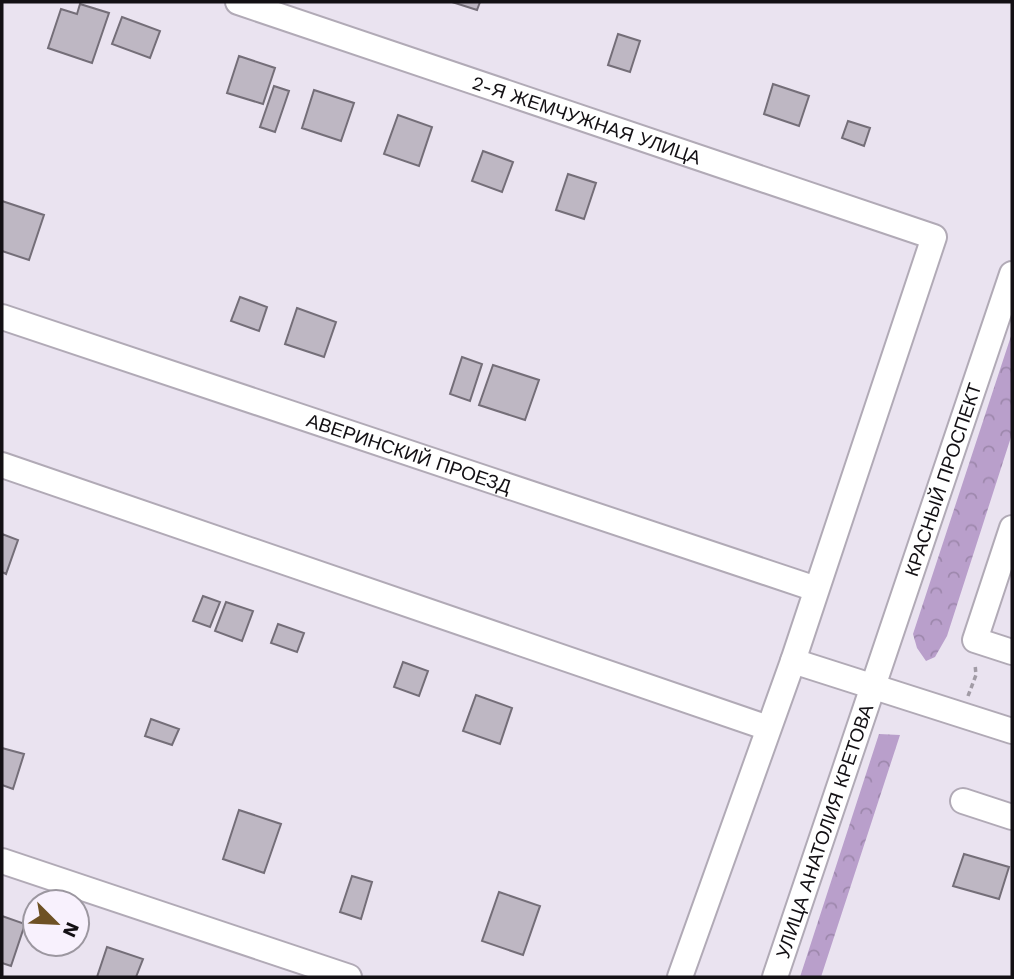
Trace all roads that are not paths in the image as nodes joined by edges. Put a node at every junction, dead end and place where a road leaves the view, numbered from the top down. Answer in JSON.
{"nodes":[{"id":1,"x":238,"y":2,"type":"edge"},
{"id":2,"x":1012,"y":274,"type":"edge"},
{"id":3,"x":2,"y":317,"type":"edge"},
{"id":4,"x":2,"y":465,"type":"edge"},
{"id":5,"x":1012,"y":528,"type":"edge"},
{"id":6,"x":816,"y":589,"type":"junction"},
{"id":7,"x":1012,"y":652,"type":"edge"},
{"id":8,"x":793,"y":661,"type":"junction"},
{"id":9,"x":874,"y":687,"type":"junction"},
{"id":10,"x":768,"y":728,"type":"junction"},
{"id":11,"x":1012,"y":731,"type":"edge"},
{"id":12,"x":963,"y":801,"type":"dead end"},
{"id":13,"x":1012,"y":817,"type":"edge"},
{"id":14,"x":2,"y":861,"type":"edge"},
{"id":15,"x":349,"y":977,"type":"edge"},
{"id":16,"x":680,"y":977,"type":"edge"},
{"id":17,"x":775,"y":977,"type":"edge"}],
"edges":[{"from":1,"to":6,"type":"street","name":"2-Я ЖЕМЧУЖНАЯ УЛИЦА"},
{"from":2,"to":9,"type":"street","name":"КРАСНЫЙ ПРОСПЕКТ"},
{"from":3,"to":6,"type":"street","name":"АВЕРИНСКИЙ ПРОЕЗД"},
{"from":4,"to":10,"type":"street"},
{"from":5,"to":7,"type":"street"},
{"from":6,"to":8,"type":"street"},
{"from":8,"to":9,"type":"street"},
{"from":8,"to":10,"type":"street"},
{"from":9,"to":11,"type":"street"},
{"from":9,"to":17,"type":"street","name":"УЛИЦА АНАТОЛИЯ КРЕТОВА"},
{"from":10,"to":16,"type":"street"},
{"from":12,"to":13,"type":"street"},
{"from":14,"to":15,"type":"street"}]}
